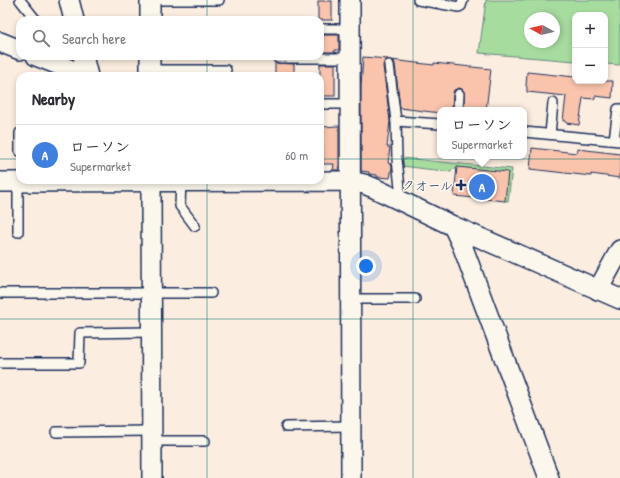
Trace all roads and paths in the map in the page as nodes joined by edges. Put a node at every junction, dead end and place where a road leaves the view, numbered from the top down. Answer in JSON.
{"nodes":[{"id":1,"x":20,"y":0,"type":"edge"},
{"id":2,"x":69,"y":0,"type":"edge"},
{"id":3,"x":150,"y":0,"type":"edge"},
{"id":4,"x":219,"y":0,"type":"edge"},
{"id":5,"x":350,"y":0,"type":"edge"},
{"id":6,"x":418,"y":0,"type":"edge"},
{"id":7,"x":463,"y":0,"type":"edge"},
{"id":8,"x":33,"y":16,"type":"edge"},
{"id":9,"x":73,"y":16,"type":"edge"},
{"id":10,"x":150,"y":16,"type":"edge"},
{"id":11,"x":324,"y":29,"type":"edge"},
{"id":12,"x":350,"y":29,"type":"junction"},
{"id":13,"x":0,"y":42,"type":"edge"},
{"id":14,"x":16,"y":48,"type":"edge"},
{"id":15,"x":324,"y":58,"type":"edge"},
{"id":16,"x":350,"y":58,"type":"junction"},
{"id":17,"x":46,"y":60,"type":"edge"},
{"id":18,"x":84,"y":60,"type":"edge"},
{"id":19,"x":389,"y":65,"type":"dead end"},
{"id":20,"x":150,"y":67,"type":"edge"},
{"id":21,"x":226,"y":70,"type":"dead end"},
{"id":22,"x":78,"y":72,"type":"edge"},
{"id":23,"x":87,"y":72,"type":"edge"},
{"id":24,"x":459,"y":94,"type":"dead end"},
{"id":25,"x":553,"y":103,"type":"dead end"},
{"id":26,"x":324,"y":104,"type":"edge"},
{"id":27,"x":350,"y":104,"type":"junction"},
{"id":28,"x":458,"y":107,"type":"edge"},
{"id":29,"x":618,"y":109,"type":"dead end"},
{"id":30,"x":396,"y":120,"type":"junction"},
{"id":31,"x":437,"y":124,"type":"edge"},
{"id":32,"x":527,"y":132,"type":"edge"},
{"id":33,"x":550,"y":134,"type":"junction"},
{"id":34,"x":617,"y":140,"type":"edge"},
{"id":35,"x":16,"y":180,"type":"edge"},
{"id":36,"x":324,"y":181,"type":"edge"},
{"id":37,"x":350,"y":181,"type":"junction"},
{"id":38,"x":0,"y":182,"type":"edge"},
{"id":39,"x":19,"y":184,"type":"edge"},
{"id":40,"x":151,"y":184,"type":"edge"},
{"id":41,"x":181,"y":184,"type":"edge"},
{"id":42,"x":399,"y":200,"type":"junction"},
{"id":43,"x":195,"y":226,"type":"dead end"},
{"id":44,"x":18,"y":232,"type":"dead end"},
{"id":45,"x":467,"y":240,"type":"junction"},
{"id":46,"x":620,"y":250,"type":"edge"},
{"id":47,"x":598,"y":290,"type":"junction"},
{"id":48,"x":0,"y":293,"type":"edge"},
{"id":49,"x":151,"y":293,"type":"junction"},
{"id":50,"x":211,"y":293,"type":"dead end"},
{"id":51,"x":351,"y":299,"type":"junction"},
{"id":52,"x":415,"y":299,"type":"dead end"},
{"id":53,"x":620,"y":299,"type":"edge"},
{"id":54,"x":152,"y":332,"type":"junction"},
{"id":55,"x":0,"y":363,"type":"edge"},
{"id":56,"x":351,"y":426,"type":"junction"},
{"id":57,"x":286,"y":427,"type":"dead end"},
{"id":58,"x":56,"y":432,"type":"dead end"},
{"id":59,"x":152,"y":436,"type":"junction"},
{"id":60,"x":204,"y":441,"type":"dead end"},
{"id":61,"x":152,"y":478,"type":"edge"},
{"id":62,"x":351,"y":478,"type":"edge"},
{"id":63,"x":549,"y":478,"type":"edge"}],
"edges":[{"from":1,"to":8,"type":"lane"},
{"from":2,"to":9,"type":"street"},
{"from":3,"to":4,"type":"lane"},
{"from":3,"to":10,"type":"street"},
{"from":5,"to":12,"type":"street"},
{"from":6,"to":7,"type":"lane"},
{"from":11,"to":12,"type":"lane"},
{"from":12,"to":16,"type":"street"},
{"from":13,"to":14,"type":"street"},
{"from":15,"to":16,"type":"lane"},
{"from":16,"to":27,"type":"street"},
{"from":17,"to":22,"type":"street"},
{"from":18,"to":23,"type":"street"},
{"from":19,"to":30,"type":"lane"},
{"from":20,"to":21,"type":"lane"},
{"from":24,"to":28,"type":"lane"},
{"from":25,"to":33,"type":"lane"},
{"from":26,"to":27,"type":"lane"},
{"from":27,"to":37,"type":"street"},
{"from":29,"to":34,"type":"lane"},
{"from":30,"to":31,"type":"lane"},
{"from":30,"to":42,"type":"lane"},
{"from":32,"to":33,"type":"lane"},
{"from":33,"to":34,"type":"lane"},
{"from":35,"to":38,"type":"street"},
{"from":36,"to":37,"type":"street"},
{"from":37,"to":42,"type":"street"},
{"from":37,"to":51,"type":"street"},
{"from":39,"to":44,"type":"lane"},
{"from":40,"to":49,"type":"street"},
{"from":41,"to":43,"type":"lane"},
{"from":42,"to":45,"type":"street"},
{"from":45,"to":47,"type":"street"},
{"from":45,"to":63,"type":"street"},
{"from":46,"to":47,"type":"street"},
{"from":47,"to":53,"type":"street"},
{"from":48,"to":49,"type":"lane"},
{"from":49,"to":50,"type":"lane"},
{"from":49,"to":54,"type":"street"},
{"from":51,"to":52,"type":"lane"},
{"from":51,"to":56,"type":"street"},
{"from":54,"to":55,"type":"lane"},
{"from":54,"to":59,"type":"street"},
{"from":56,"to":57,"type":"lane"},
{"from":56,"to":62,"type":"street"},
{"from":58,"to":59,"type":"lane"},
{"from":59,"to":60,"type":"lane"},
{"from":59,"to":61,"type":"street"}]}
